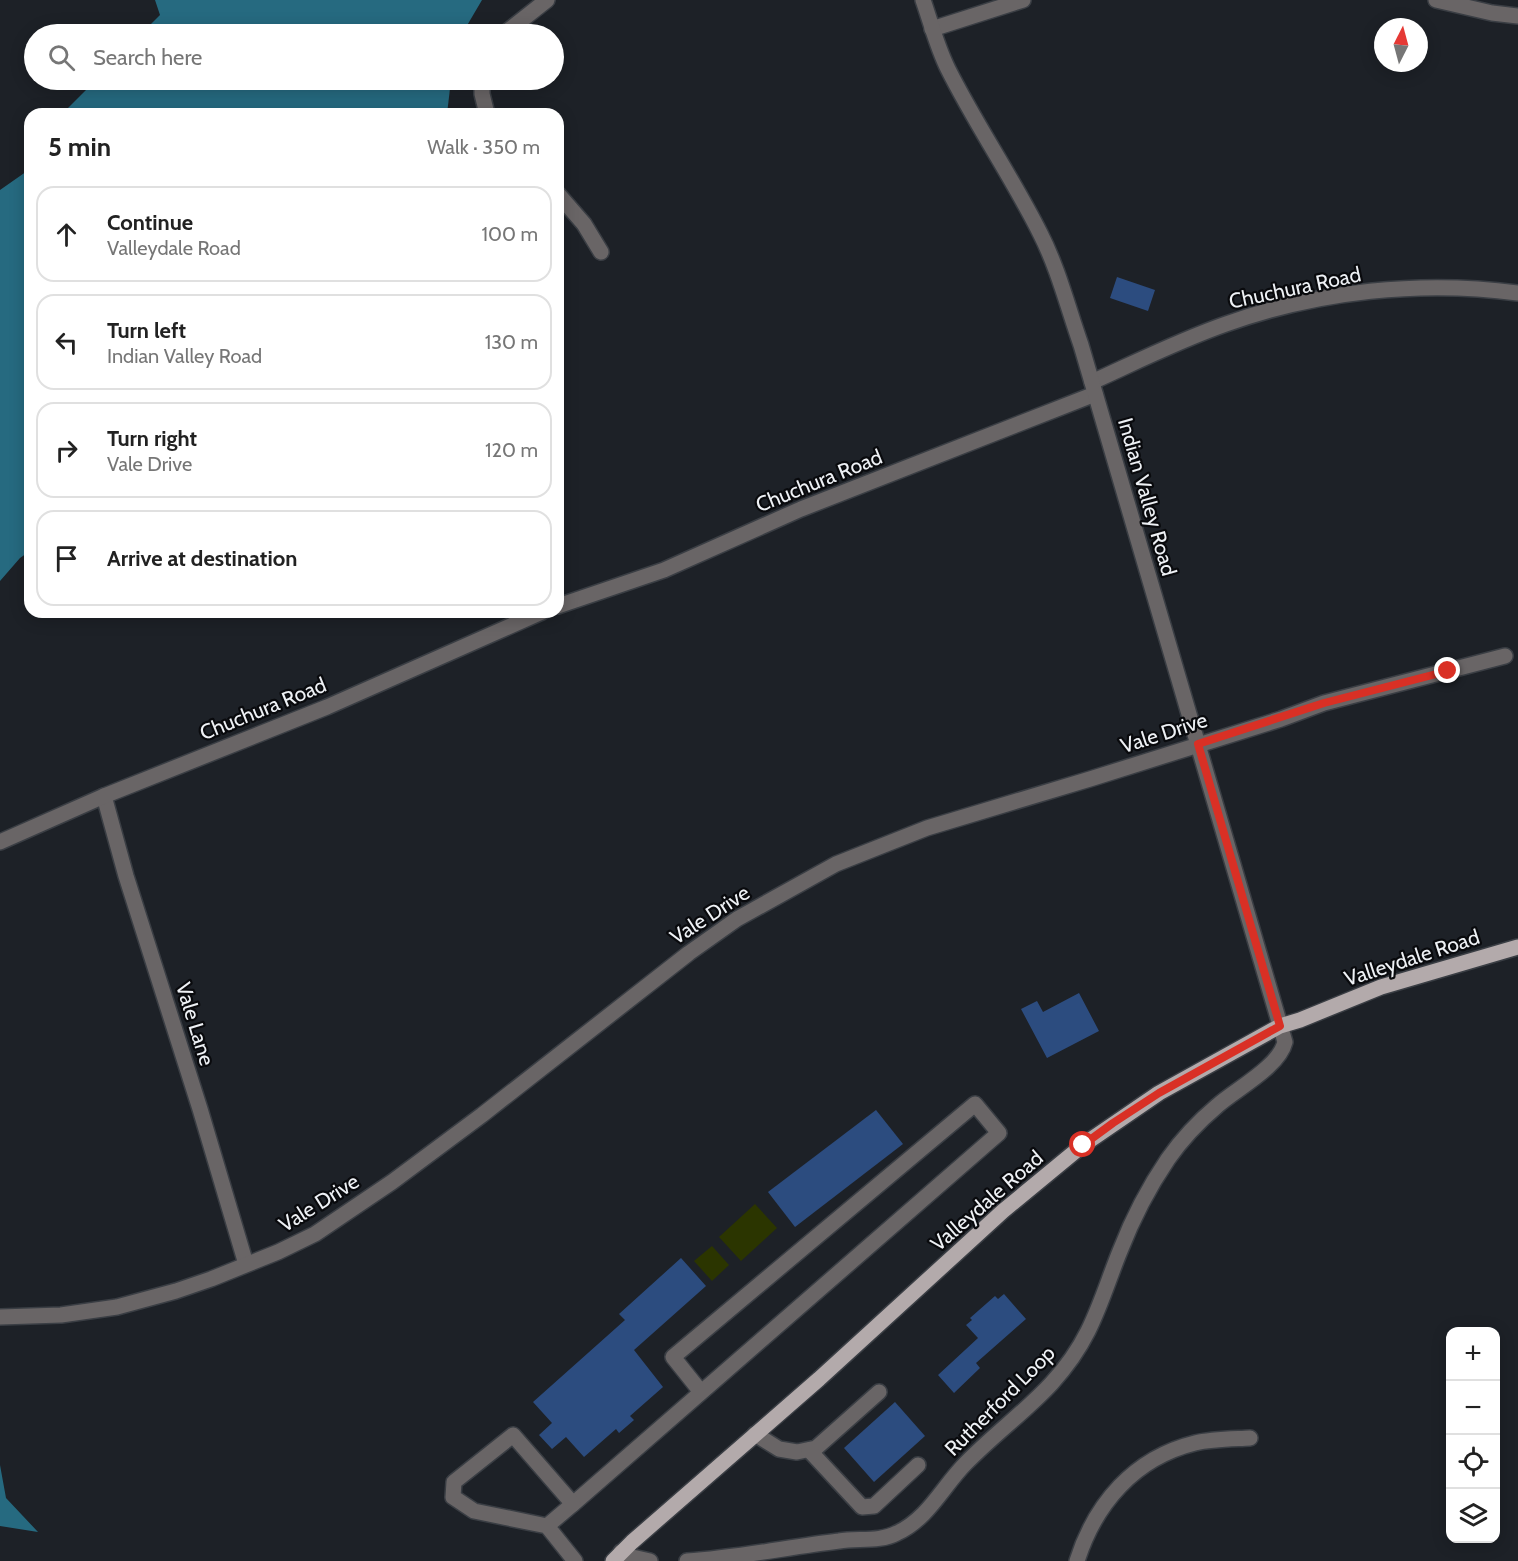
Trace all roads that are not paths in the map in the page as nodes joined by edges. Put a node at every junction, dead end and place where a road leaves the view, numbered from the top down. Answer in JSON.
{"nodes":[{"id":1,"x":547,"y":0,"type":"edge"},
{"id":2,"x":923,"y":0,"type":"edge"},
{"id":3,"x":1023,"y":0,"type":"edge"},
{"id":4,"x":1436,"y":0,"type":"edge"},
{"id":5,"x":1518,"y":16,"type":"edge"},
{"id":6,"x":517,"y":24,"type":"edge"},
{"id":7,"x":932,"y":29,"type":"junction"},
{"id":8,"x":482,"y":90,"type":"edge"},
{"id":9,"x":486,"y":108,"type":"edge"},
{"id":10,"x":564,"y":201,"type":"edge"},
{"id":11,"x":601,"y":252,"type":"dead end"},
{"id":12,"x":1518,"y":294,"type":"edge"},
{"id":13,"x":1093,"y":388,"type":"junction"},
{"id":14,"x":564,"y":604,"type":"edge"},
{"id":15,"x":528,"y":618,"type":"edge"},
{"id":16,"x":1505,"y":656,"type":"dead end"},
{"id":17,"x":1198,"y":744,"type":"junction"},
{"id":18,"x":104,"y":796,"type":"junction"},
{"id":19,"x":0,"y":842,"type":"edge"},
{"id":20,"x":1518,"y":947,"type":"edge"},
{"id":21,"x":1280,"y":1026,"type":"junction"},
{"id":22,"x":246,"y":1264,"type":"junction"},
{"id":23,"x":0,"y":1317,"type":"edge"},
{"id":24,"x":701,"y":1392,"type":"junction"},
{"id":25,"x":879,"y":1392,"type":"dead end"},
{"id":26,"x":755,"y":1434,"type":"junction"},
{"id":27,"x":1250,"y":1438,"type":"dead end"},
{"id":28,"x":809,"y":1450,"type":"junction"},
{"id":29,"x":918,"y":1465,"type":"dead end"},
{"id":30,"x":573,"y":1504,"type":"junction"},
{"id":31,"x":547,"y":1526,"type":"junction"},
{"id":32,"x":617,"y":1557,"type":"edge"},
{"id":33,"x":575,"y":1561,"type":"edge"},
{"id":34,"x":650,"y":1561,"type":"edge"},
{"id":35,"x":687,"y":1561,"type":"edge"},
{"id":36,"x":1077,"y":1561,"type":"edge"}],
"edges":[{"from":1,"to":6,"type":"street"},
{"from":2,"to":7,"type":"street","name":"Indian Valley Road"},
{"from":3,"to":7,"type":"street"},
{"from":4,"to":5,"type":"street"},
{"from":7,"to":13,"type":"street","name":"Indian Valley Road"},
{"from":8,"to":9,"type":"street"},
{"from":10,"to":11,"type":"street"},
{"from":12,"to":13,"type":"street","name":"Chuchura Road"},
{"from":13,"to":14,"type":"street","name":"Chuchura Road"},
{"from":13,"to":17,"type":"street","name":"Indian Valley Road"},
{"from":15,"to":18,"type":"street","name":"Chuchura Road"},
{"from":16,"to":17,"type":"street","name":"Vale Drive"},
{"from":17,"to":21,"type":"street","name":"Indian Valley Road"},
{"from":17,"to":22,"type":"street","name":"Vale Drive"},
{"from":18,"to":19,"type":"street","name":"Chuchura Road"},
{"from":18,"to":22,"type":"street","name":"Vale Lane"},
{"from":20,"to":21,"type":"main road","name":"Valleydale Road"},
{"from":21,"to":26,"type":"main road","name":"Valleydale Road"},
{"from":21,"to":35,"type":"street","name":"Rutherford Loop"},
{"from":22,"to":23,"type":"street","name":"Vale Drive"},
{"from":24,"to":24,"type":"street"},
{"from":24,"to":30,"type":"street"},
{"from":25,"to":28,"type":"street"},
{"from":26,"to":28,"type":"street"},
{"from":26,"to":32,"type":"main road","name":"Valleydale Road"},
{"from":27,"to":36,"type":"street"},
{"from":28,"to":29,"type":"street"},
{"from":30,"to":31,"type":"street"},
{"from":30,"to":31,"type":"street"},
{"from":31,"to":33,"type":"street"},
{"from":32,"to":34,"type":"street"}]}
